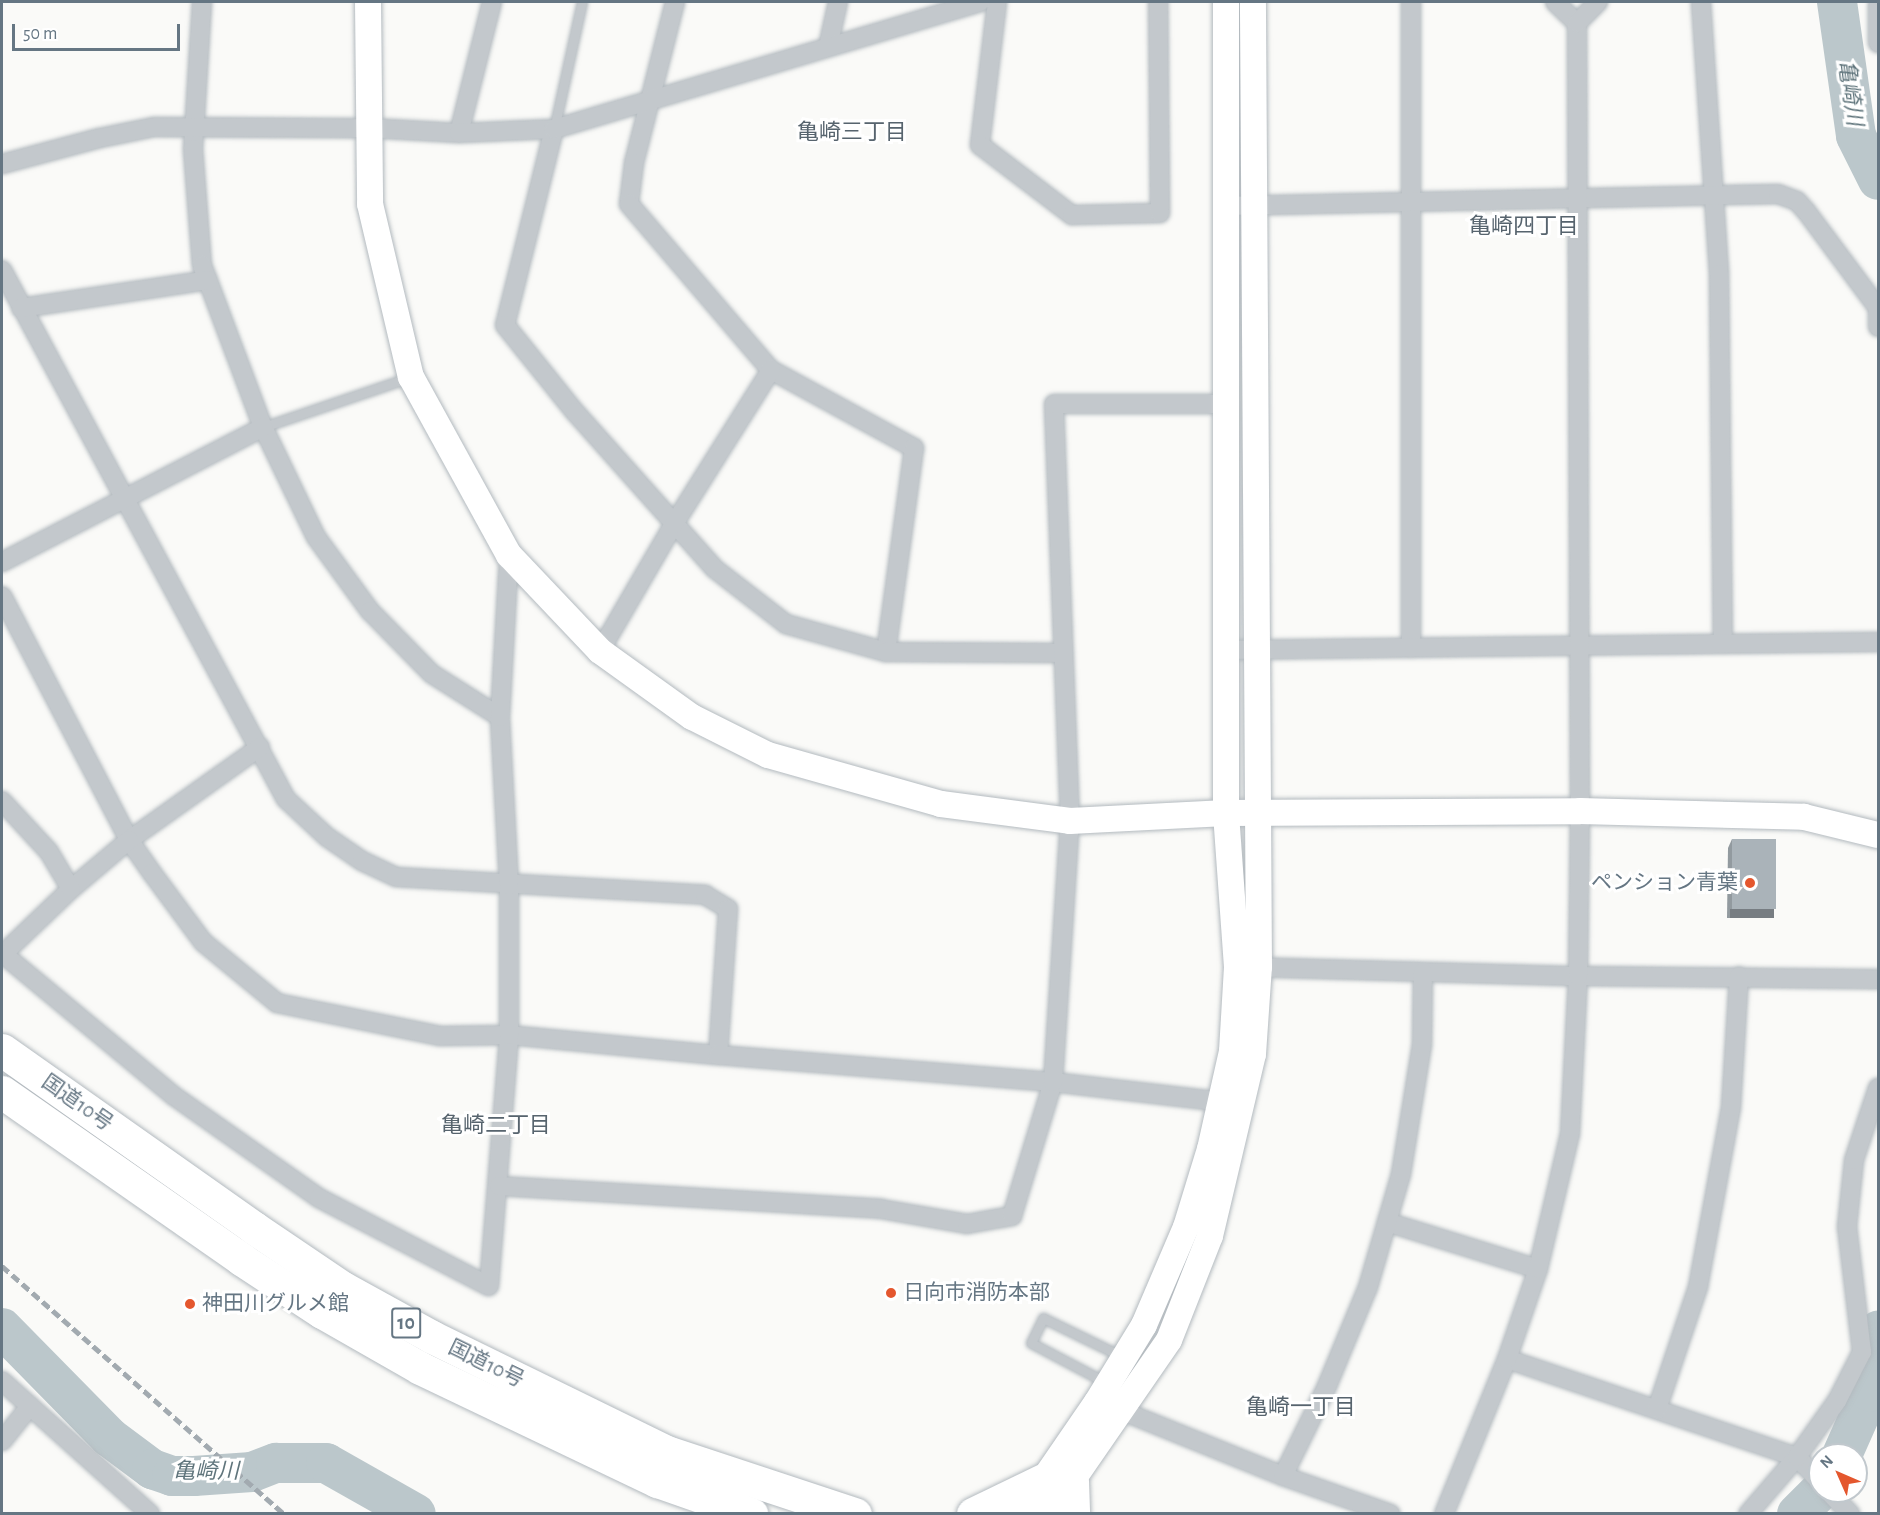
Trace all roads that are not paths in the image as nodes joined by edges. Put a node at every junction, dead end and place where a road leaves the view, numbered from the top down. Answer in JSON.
{"nodes":[{"id":1,"x":202,"y":2,"type":"edge"},
{"id":2,"x":368,"y":2,"type":"edge"},
{"id":3,"x":492,"y":2,"type":"edge"},
{"id":4,"x":582,"y":2,"type":"edge"},
{"id":5,"x":675,"y":2,"type":"edge"},
{"id":6,"x":838,"y":2,"type":"edge"},
{"id":7,"x":981,"y":2,"type":"edge"},
{"id":8,"x":997,"y":2,"type":"edge"},
{"id":9,"x":1158,"y":2,"type":"edge"},
{"id":10,"x":1226,"y":2,"type":"edge"},
{"id":11,"x":1253,"y":2,"type":"edge"},
{"id":12,"x":1411,"y":2,"type":"edge"},
{"id":13,"x":1555,"y":2,"type":"edge"},
{"id":14,"x":1598,"y":2,"type":"edge"},
{"id":15,"x":1701,"y":2,"type":"edge"},
{"id":16,"x":1878,"y":4,"type":"edge"},
{"id":17,"x":1578,"y":23,"type":"junction"},
{"id":18,"x":1878,"y":42,"type":"edge"},
{"id":19,"x":828,"y":47,"type":"junction"},
{"id":20,"x":652,"y":100,"type":"junction"},
{"id":21,"x":369,"y":128,"type":"junction"},
{"id":22,"x":196,"y":129,"type":"junction"},
{"id":23,"x":554,"y":129,"type":"junction"},
{"id":24,"x":459,"y":133,"type":"junction"},
{"id":25,"x":2,"y":164,"type":"edge"},
{"id":26,"x":1715,"y":197,"type":"junction"},
{"id":27,"x":1578,"y":198,"type":"junction"},
{"id":28,"x":1411,"y":201,"type":"junction"},
{"id":29,"x":1227,"y":206,"type":"junction"},
{"id":30,"x":1254,"y":206,"type":"junction"},
{"id":31,"x":2,"y":270,"type":"edge"},
{"id":32,"x":208,"y":280,"type":"junction"},
{"id":33,"x":21,"y":308,"type":"junction"},
{"id":34,"x":1878,"y":327,"type":"edge"},
{"id":35,"x":771,"y":370,"type":"junction"},
{"id":36,"x":411,"y":377,"type":"junction"},
{"id":37,"x":1228,"y":404,"type":"junction"},
{"id":38,"x":263,"y":427,"type":"junction"},
{"id":39,"x":122,"y":499,"type":"junction"},
{"id":40,"x":674,"y":524,"type":"junction"},
{"id":41,"x":509,"y":555,"type":"junction"},
{"id":42,"x":2,"y":562,"type":"edge"},
{"id":43,"x":2,"y":596,"type":"edge"},
{"id":44,"x":1878,"y":642,"type":"edge"},
{"id":45,"x":1723,"y":644,"type":"junction"},
{"id":46,"x":1580,"y":646,"type":"junction"},
{"id":47,"x":1411,"y":648,"type":"junction"},
{"id":48,"x":1226,"y":650,"type":"junction"},
{"id":49,"x":1256,"y":650,"type":"junction"},
{"id":50,"x":600,"y":651,"type":"junction"},
{"id":51,"x":886,"y":652,"type":"junction"},
{"id":52,"x":1062,"y":653,"type":"junction"},
{"id":53,"x":500,"y":717,"type":"junction"},
{"id":54,"x":260,"y":747,"type":"junction"},
{"id":55,"x":2,"y":801,"type":"edge"},
{"id":56,"x":1256,"y":812,"type":"junction"},
{"id":57,"x":1580,"y":812,"type":"junction"},
{"id":58,"x":1226,"y":813,"type":"junction"},
{"id":59,"x":1070,"y":821,"type":"junction"},
{"id":60,"x":1878,"y":835,"type":"edge"},
{"id":61,"x":129,"y":840,"type":"junction"},
{"id":62,"x":509,"y":885,"type":"junction"},
{"id":63,"x":71,"y":888,"type":"junction"},
{"id":64,"x":1248,"y":967,"type":"junction"},
{"id":65,"x":1423,"y":972,"type":"junction"},
{"id":66,"x":1578,"y":976,"type":"junction"},
{"id":67,"x":1739,"y":976,"type":"junction"},
{"id":68,"x":1878,"y":979,"type":"edge"},
{"id":69,"x":509,"y":1035,"type":"junction"},
{"id":70,"x":2,"y":1050,"type":"edge"},
{"id":71,"x":718,"y":1055,"type":"junction"},
{"id":72,"x":1053,"y":1082,"type":"junction"},
{"id":73,"x":1878,"y":1088,"type":"edge"},
{"id":74,"x":2,"y":1092,"type":"edge"},
{"id":75,"x":1231,"y":1103,"type":"junction"},
{"id":76,"x":499,"y":1186,"type":"junction"},
{"id":77,"x":1387,"y":1222,"type":"junction"},
{"id":78,"x":1538,"y":1269,"type":"junction"},
{"id":79,"x":1507,"y":1359,"type":"junction"},
{"id":80,"x":1138,"y":1362,"type":"junction"},
{"id":81,"x":2,"y":1381,"type":"edge"},
{"id":82,"x":1117,"y":1395,"type":"junction"},
{"id":83,"x":30,"y":1407,"type":"junction"},
{"id":84,"x":1657,"y":1409,"type":"junction"},
{"id":85,"x":2,"y":1441,"type":"edge"},
{"id":86,"x":1797,"y":1457,"type":"junction"},
{"id":87,"x":1808,"y":1469,"type":"edge"},
{"id":88,"x":1283,"y":1476,"type":"junction"},
{"id":89,"x":1058,"y":1480,"type":"junction"},
{"id":90,"x":1839,"y":1503,"type":"edge"},
{"id":91,"x":150,"y":1514,"type":"edge"},
{"id":92,"x":752,"y":1514,"type":"edge"},
{"id":93,"x":855,"y":1514,"type":"edge"},
{"id":94,"x":973,"y":1514,"type":"edge"},
{"id":95,"x":1020,"y":1514,"type":"edge"},
{"id":96,"x":1049,"y":1514,"type":"edge"},
{"id":97,"x":1073,"y":1514,"type":"edge"},
{"id":98,"x":1391,"y":1514,"type":"edge"},
{"id":99,"x":1444,"y":1514,"type":"edge"},
{"id":100,"x":1748,"y":1514,"type":"edge"},
{"id":101,"x":1850,"y":1514,"type":"edge"}],
"edges":[{"from":1,"to":22,"type":"street"},
{"from":2,"to":21,"type":"street"},
{"from":3,"to":24,"type":"street"},
{"from":4,"to":23,"type":"lane"},
{"from":5,"to":20,"type":"street"},
{"from":6,"to":19,"type":"street"},
{"from":7,"to":19,"type":"street"},
{"from":8,"to":9,"type":"street"},
{"from":10,"to":29,"type":"street"},
{"from":11,"to":30,"type":"street"},
{"from":12,"to":28,"type":"street"},
{"from":13,"to":17,"type":"street"},
{"from":14,"to":17,"type":"street"},
{"from":15,"to":26,"type":"street"},
{"from":16,"to":18,"type":"street"},
{"from":17,"to":27,"type":"street"},
{"from":19,"to":20,"type":"street"},
{"from":20,"to":23,"type":"street"},
{"from":20,"to":35,"type":"street"},
{"from":21,"to":22,"type":"street"},
{"from":21,"to":24,"type":"street"},
{"from":21,"to":36,"type":"street"},
{"from":22,"to":25,"type":"street"},
{"from":22,"to":32,"type":"street"},
{"from":23,"to":24,"type":"street"},
{"from":23,"to":40,"type":"street"},
{"from":26,"to":27,"type":"street"},
{"from":26,"to":34,"type":"street"},
{"from":26,"to":45,"type":"street"},
{"from":27,"to":28,"type":"street"},
{"from":27,"to":46,"type":"street"},
{"from":28,"to":30,"type":"street"},
{"from":28,"to":47,"type":"street"},
{"from":29,"to":30,"type":"street"},
{"from":29,"to":37,"type":"street"},
{"from":30,"to":49,"type":"street"},
{"from":31,"to":33,"type":"street"},
{"from":32,"to":33,"type":"street"},
{"from":32,"to":38,"type":"street"},
{"from":33,"to":39,"type":"street"},
{"from":35,"to":40,"type":"street"},
{"from":35,"to":51,"type":"street"},
{"from":36,"to":38,"type":"lane"},
{"from":36,"to":41,"type":"street"},
{"from":37,"to":48,"type":"street"},
{"from":37,"to":52,"type":"street"},
{"from":38,"to":39,"type":"street"},
{"from":38,"to":53,"type":"street"},
{"from":39,"to":42,"type":"street"},
{"from":39,"to":54,"type":"street"},
{"from":40,"to":50,"type":"street"},
{"from":40,"to":51,"type":"street"},
{"from":41,"to":50,"type":"street"},
{"from":41,"to":53,"type":"street"},
{"from":43,"to":61,"type":"street"},
{"from":44,"to":45,"type":"street"},
{"from":45,"to":46,"type":"street"},
{"from":46,"to":47,"type":"street"},
{"from":46,"to":57,"type":"street"},
{"from":47,"to":49,"type":"street"},
{"from":48,"to":49,"type":"street"},
{"from":48,"to":58,"type":"street"},
{"from":49,"to":56,"type":"street"},
{"from":50,"to":59,"type":"street"},
{"from":51,"to":52,"type":"street"},
{"from":52,"to":59,"type":"street"},
{"from":53,"to":62,"type":"street"},
{"from":54,"to":61,"type":"street"},
{"from":54,"to":62,"type":"street"},
{"from":55,"to":63,"type":"street"},
{"from":56,"to":57,"type":"street"},
{"from":56,"to":58,"type":"street"},
{"from":56,"to":64,"type":"street"},
{"from":57,"to":60,"type":"street"},
{"from":57,"to":66,"type":"street"},
{"from":58,"to":59,"type":"street"},
{"from":58,"to":64,"type":"street"},
{"from":59,"to":72,"type":"street"},
{"from":61,"to":63,"type":"street"},
{"from":61,"to":69,"type":"street"},
{"from":62,"to":69,"type":"street"},
{"from":62,"to":71,"type":"street"},
{"from":63,"to":76,"type":"street"},
{"from":64,"to":65,"type":"street"},
{"from":64,"to":75,"type":"street"},
{"from":65,"to":66,"type":"street"},
{"from":65,"to":77,"type":"street"},
{"from":66,"to":67,"type":"street"},
{"from":66,"to":78,"type":"street"},
{"from":67,"to":68,"type":"street"},
{"from":67,"to":84,"type":"street"},
{"from":69,"to":71,"type":"street"},
{"from":69,"to":76,"type":"street"},
{"from":70,"to":93,"type":"highway","name":"国道10号","number":"10"},
{"from":71,"to":72,"type":"street"},
{"from":72,"to":75,"type":"street"},
{"from":72,"to":76,"type":"street"},
{"from":73,"to":86,"type":"street"},
{"from":74,"to":92,"type":"highway","name":"国道10号","number":"10"},
{"from":75,"to":80,"type":"street"},
{"from":77,"to":78,"type":"street"},
{"from":77,"to":88,"type":"street"},
{"from":78,"to":79,"type":"street"},
{"from":79,"to":84,"type":"street"},
{"from":79,"to":99,"type":"street"},
{"from":80,"to":82,"type":"street"},
{"from":80,"to":82,"type":"lane"},
{"from":81,"to":83,"type":"street"},
{"from":82,"to":88,"type":"street"},
{"from":82,"to":89,"type":"street"},
{"from":83,"to":85,"type":"street"},
{"from":83,"to":91,"type":"street"},
{"from":84,"to":86,"type":"street"},
{"from":86,"to":87,"type":"street"},
{"from":86,"to":100,"type":"street"},
{"from":88,"to":98,"type":"street"},
{"from":89,"to":94,"type":"highway"},
{"from":89,"to":95,"type":"street"},
{"from":89,"to":96,"type":"street"},
{"from":89,"to":97,"type":"highway"},
{"from":90,"to":101,"type":"street"}]}
